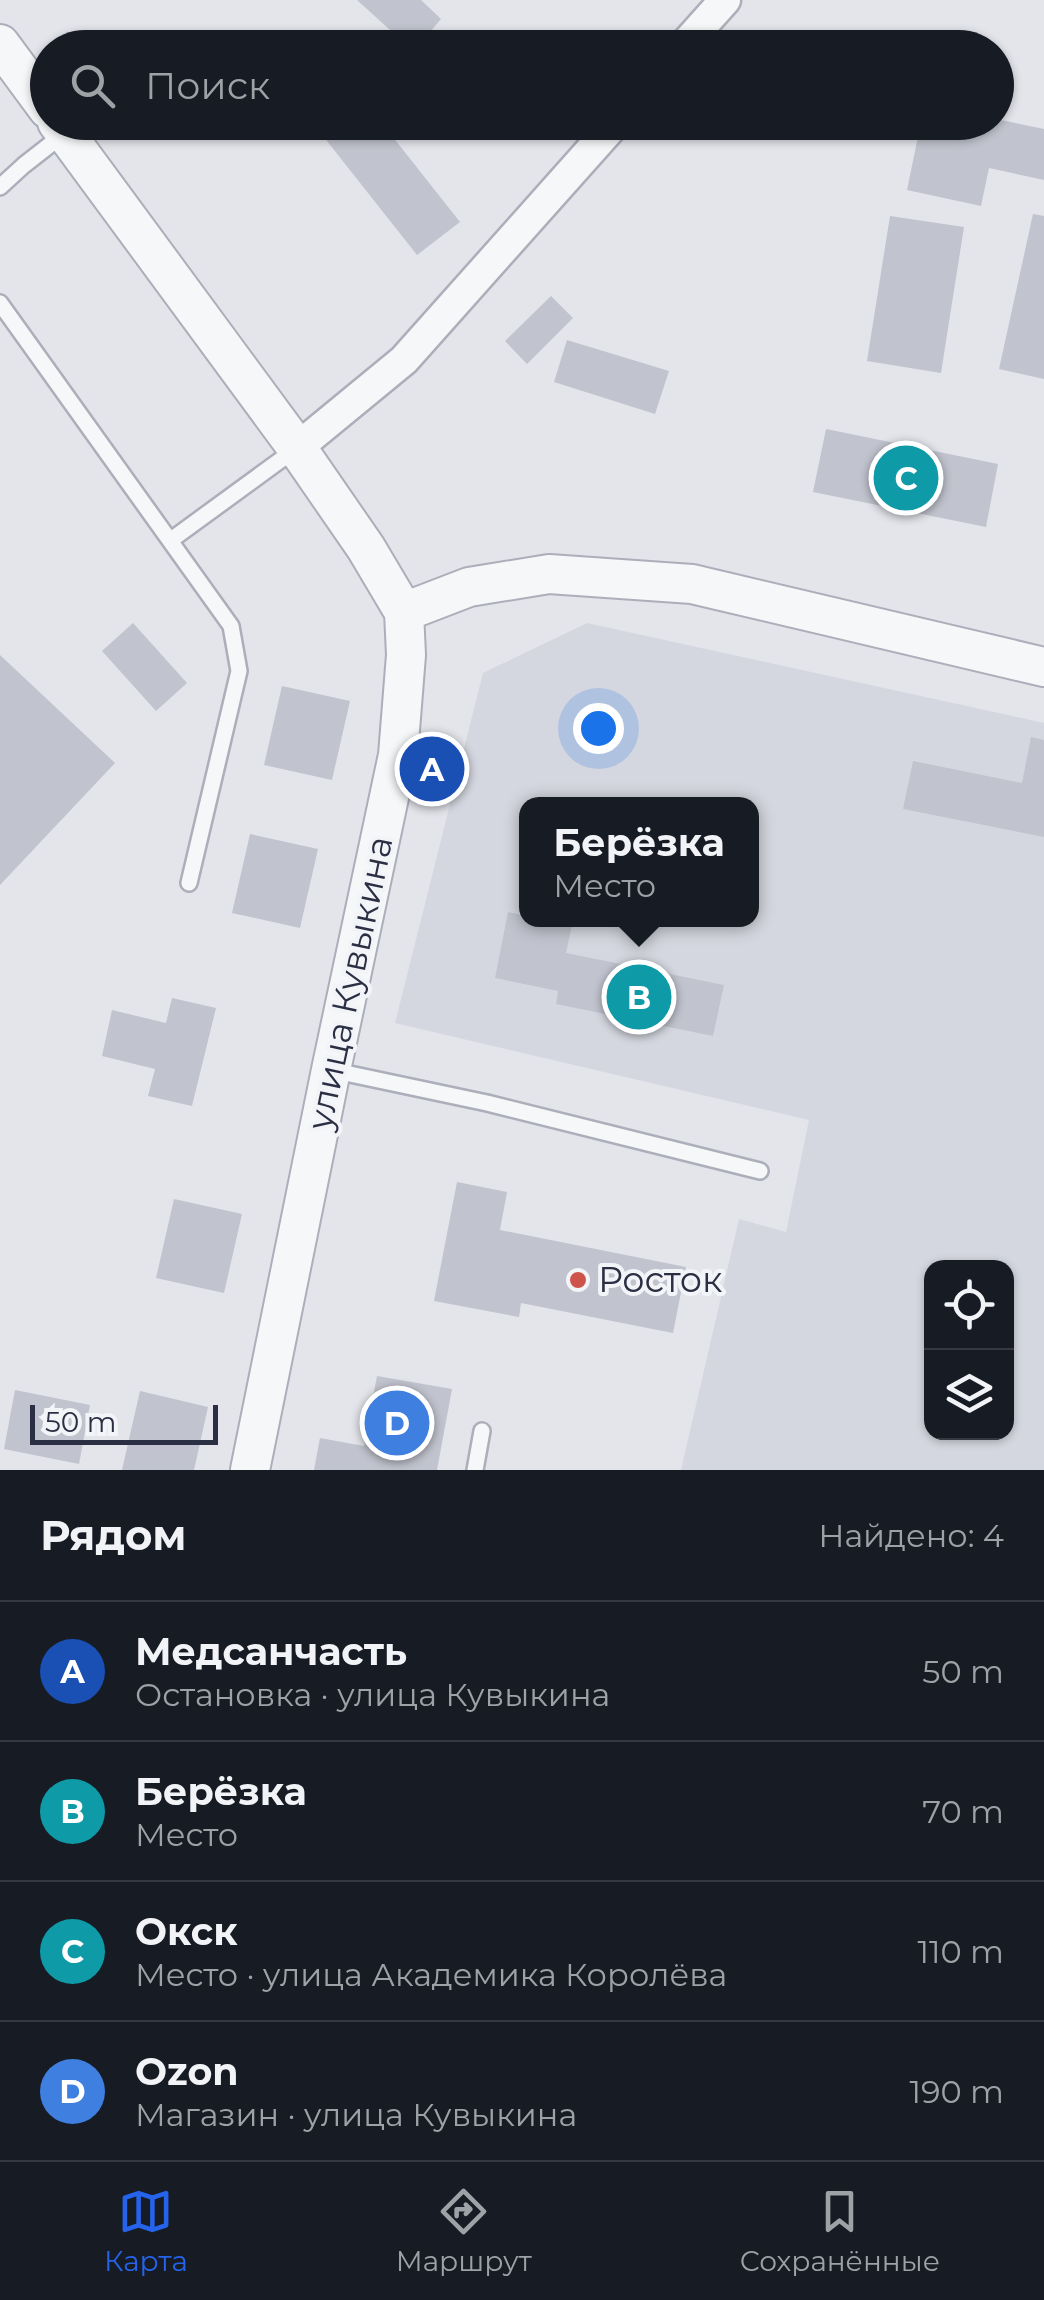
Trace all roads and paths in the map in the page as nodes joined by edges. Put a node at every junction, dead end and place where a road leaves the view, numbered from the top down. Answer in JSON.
{"nodes":[{"id":1,"x":724,"y":0,"type":"edge"},
{"id":2,"x":698,"y":30,"type":"edge"},
{"id":3,"x":0,"y":44,"type":"edge"},
{"id":4,"x":30,"y":85,"type":"edge"},
{"id":5,"x":42,"y":140,"type":"edge"},
{"id":6,"x":71,"y":140,"type":"edge"},
{"id":7,"x":600,"y":140,"type":"edge"},
{"id":8,"x":0,"y":188,"type":"edge"},
{"id":9,"x":0,"y":304,"type":"edge"},
{"id":10,"x":297,"y":448,"type":"junction"},
{"id":11,"x":170,"y":540,"type":"junction"},
{"id":12,"x":404,"y":612,"type":"junction"},
{"id":13,"x":1044,"y":668,"type":"edge"},
{"id":14,"x":189,"y":884,"type":"dead end"},
{"id":15,"x":331,"y":1070,"type":"junction"},
{"id":16,"x":760,"y":1171,"type":"dead end"},
{"id":17,"x":482,"y":1431,"type":"dead end"},
{"id":18,"x":250,"y":1470,"type":"edge"},
{"id":19,"x":475,"y":1470,"type":"edge"}],
"edges":[{"from":1,"to":2,"type":"street"},
{"from":3,"to":4,"type":"street","name":"улица Кувыкина"},
{"from":5,"to":8,"type":"lane"},
{"from":6,"to":10,"type":"street","name":"улица Кувыкина"},
{"from":7,"to":10,"type":"street"},
{"from":9,"to":11,"type":"lane"},
{"from":10,"to":11,"type":"lane"},
{"from":10,"to":12,"type":"street","name":"улица Кувыкина"},
{"from":11,"to":14,"type":"lane"},
{"from":12,"to":13,"type":"street"},
{"from":12,"to":15,"type":"street","name":"улица Кувыкина"},
{"from":15,"to":16,"type":"lane"},
{"from":15,"to":18,"type":"street","name":"улица Кувыкина"},
{"from":17,"to":19,"type":"lane"}]}
